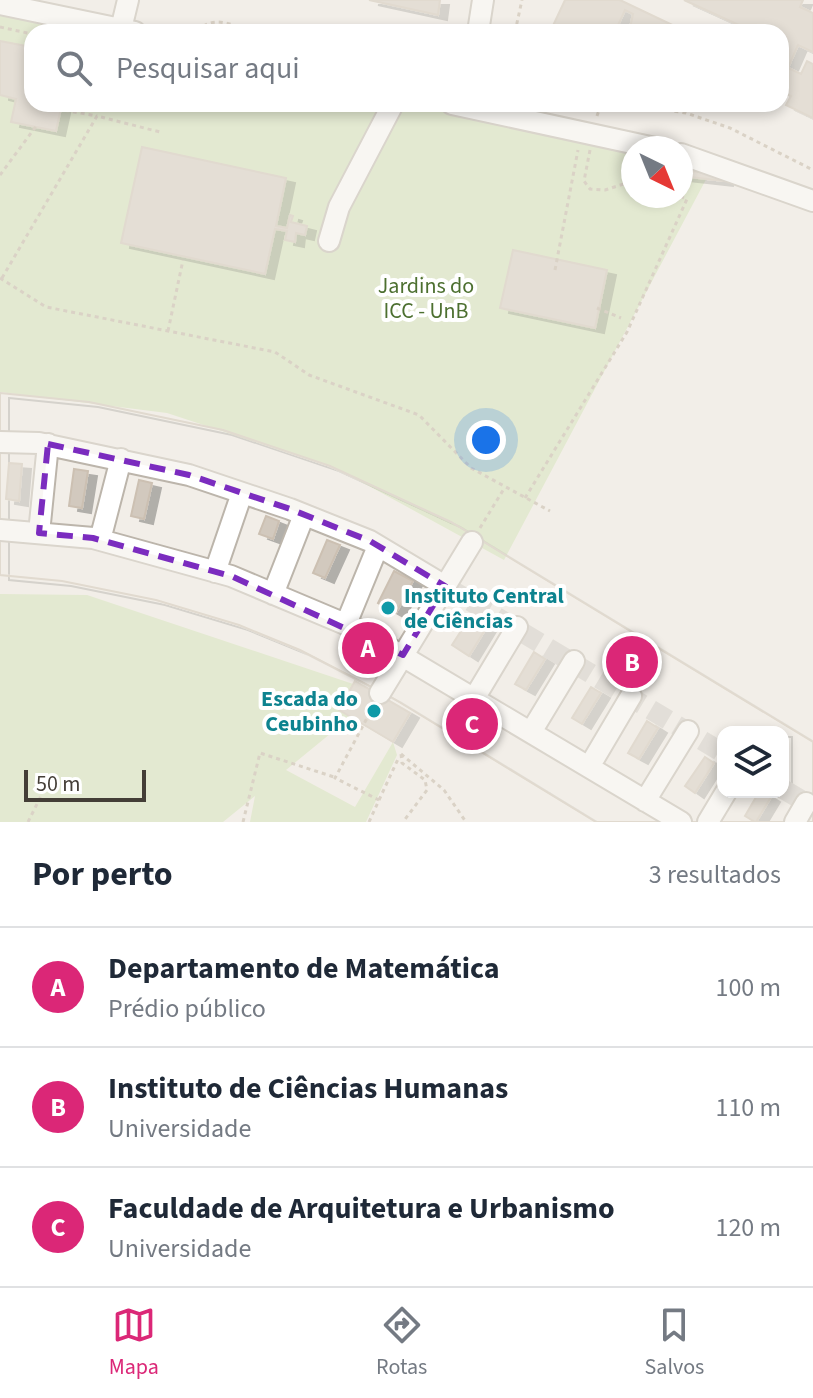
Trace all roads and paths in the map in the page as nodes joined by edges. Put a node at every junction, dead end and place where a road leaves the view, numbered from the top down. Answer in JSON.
{"nodes":[{"id":1,"x":128,"y":0,"type":"edge"},
{"id":2,"x":483,"y":0,"type":"edge"},
{"id":3,"x":522,"y":0,"type":"edge"},
{"id":4,"x":0,"y":4,"type":"edge"},
{"id":5,"x":98,"y":24,"type":"edge"},
{"id":6,"x":128,"y":24,"type":"edge"},
{"id":7,"x":204,"y":24,"type":"edge"},
{"id":8,"x":228,"y":24,"type":"edge"},
{"id":9,"x":479,"y":24,"type":"edge"},
{"id":10,"x":517,"y":24,"type":"edge"},
{"id":11,"x":0,"y":27,"type":"edge"},
{"id":12,"x":24,"y":32,"type":"edge"},
{"id":13,"x":74,"y":112,"type":"edge"},
{"id":14,"x":389,"y":112,"type":"edge"},
{"id":15,"x":494,"y":112,"type":"edge"},
{"id":16,"x":599,"y":112,"type":"edge"},
{"id":17,"x":679,"y":112,"type":"edge"},
{"id":18,"x":97,"y":116,"type":"junction"},
{"id":19,"x":37,"y":125,"type":"dead end"},
{"id":20,"x":160,"y":132,"type":"dead end"},
{"id":21,"x":592,"y":133,"type":"junction"},
{"id":22,"x":621,"y":140,"type":"edge"},
{"id":23,"x":578,"y":150,"type":"dead end"},
{"id":24,"x":693,"y":157,"type":"edge"},
{"id":25,"x":813,"y":170,"type":"edge"},
{"id":26,"x":0,"y":175,"type":"edge"},
{"id":27,"x":621,"y":185,"type":"edge"},
{"id":28,"x":813,"y":201,"type":"edge"},
{"id":29,"x":683,"y":208,"type":"edge"},
{"id":30,"x":329,"y":241,"type":"dead end"},
{"id":31,"x":183,"y":260,"type":"dead end"},
{"id":32,"x":555,"y":270,"type":"dead end"},
{"id":33,"x":1,"y":278,"type":"edge"},
{"id":34,"x":597,"y":308,"type":"dead end"},
{"id":35,"x":621,"y":318,"type":"dead end"},
{"id":36,"x":168,"y":331,"type":"junction"},
{"id":37,"x":0,"y":442,"type":"edge"},
{"id":38,"x":48,"y":444,"type":"junction"},
{"id":39,"x":121,"y":459,"type":"junction"},
{"id":40,"x":505,"y":487,"type":"junction"},
{"id":41,"x":242,"y":493,"type":"junction"},
{"id":42,"x":525,"y":498,"type":"junction"},
{"id":43,"x":550,"y":511,"type":"dead end"},
{"id":44,"x":304,"y":515,"type":"junction"},
{"id":45,"x":0,"y":530,"type":"edge"},
{"id":46,"x":39,"y":533,"type":"junction"},
{"id":47,"x":100,"y":540,"type":"junction"},
{"id":48,"x":472,"y":542,"type":"joint"},
{"id":49,"x":378,"y":546,"type":"junction"},
{"id":50,"x":215,"y":572,"type":"junction"},
{"id":51,"x":445,"y":586,"type":"junction"},
{"id":52,"x":273,"y":594,"type":"junction"},
{"id":53,"x":346,"y":624,"type":"junction"},
{"id":54,"x":517,"y":627,"type":"dead end"},
{"id":55,"x":403,"y":655,"type":"junction"},
{"id":56,"x":574,"y":661,"type":"dead end"},
{"id":57,"x":380,"y":693,"type":"joint"},
{"id":58,"x":631,"y":696,"type":"dead end"},
{"id":59,"x":475,"y":697,"type":"junction"},
{"id":60,"x":688,"y":731,"type":"dead end"},
{"id":61,"x":531,"y":732,"type":"junction"},
{"id":62,"x":401,"y":754,"type":"junction"},
{"id":63,"x":589,"y":767,"type":"junction"},
{"id":64,"x":335,"y":778,"type":"junction"},
{"id":65,"x":49,"y":780,"type":"dead end"},
{"id":66,"x":722,"y":798,"type":"edge"},
{"id":67,"x":379,"y":800,"type":"junction"},
{"id":68,"x":645,"y":801,"type":"junction"},
{"id":69,"x":806,"y":803,"type":"dead end"},
{"id":70,"x":28,"y":822,"type":"edge"},
{"id":71,"x":243,"y":822,"type":"edge"},
{"id":72,"x":369,"y":822,"type":"edge"},
{"id":73,"x":403,"y":822,"type":"edge"},
{"id":74,"x":466,"y":822,"type":"edge"},
{"id":75,"x":681,"y":822,"type":"edge"},
{"id":76,"x":708,"y":822,"type":"edge"},
{"id":77,"x":795,"y":822,"type":"edge"}],
"edges":[{"from":1,"to":6,"type":"street"},
{"from":2,"to":9,"type":"street"},
{"from":3,"to":10,"type":"path"},
{"from":4,"to":5,"type":"street"},
{"from":7,"to":8,"type":"path"},
{"from":11,"to":12,"type":"path"},
{"from":13,"to":18,"type":"path"},
{"from":14,"to":30,"type":"street"},
{"from":15,"to":21,"type":"street"},
{"from":16,"to":21,"type":"path"},
{"from":17,"to":25,"type":"path"},
{"from":18,"to":20,"type":"path"},
{"from":18,"to":33,"type":"path"},
{"from":19,"to":26,"type":"path"},
{"from":21,"to":22,"type":"street"},
{"from":21,"to":27,"type":"path"},
{"from":23,"to":32,"type":"path"},
{"from":24,"to":28,"type":"street"},
{"from":29,"to":42,"type":"path"},
{"from":31,"to":36,"type":"path"},
{"from":33,"to":36,"type":"path"},
{"from":34,"to":35,"type":"path"},
{"from":36,"to":40,"type":"path"},
{"from":37,"to":38,"type":"street"},
{"from":38,"to":39,"type":"street"},
{"from":38,"to":46,"type":"street"},
{"from":39,"to":41,"type":"street"},
{"from":39,"to":47,"type":"street"},
{"from":40,"to":42,"type":"path"},
{"from":40,"to":48,"type":"path"},
{"from":41,"to":44,"type":"street"},
{"from":41,"to":50,"type":"street"},
{"from":42,"to":43,"type":"path"},
{"from":44,"to":49,"type":"street"},
{"from":44,"to":52,"type":"street"},
{"from":45,"to":46,"type":"street"},
{"from":46,"to":47,"type":"street"},
{"from":47,"to":50,"type":"street"},
{"from":48,"to":51,"type":"street"},
{"from":49,"to":51,"type":"street"},
{"from":49,"to":53,"type":"street"},
{"from":50,"to":52,"type":"street"},
{"from":51,"to":55,"type":"street"},
{"from":52,"to":53,"type":"street"},
{"from":53,"to":55,"type":"street"},
{"from":54,"to":59,"type":"street"},
{"from":55,"to":57,"type":"street"},
{"from":55,"to":59,"type":"street"},
{"from":56,"to":61,"type":"street"},
{"from":57,"to":64,"type":"path"},
{"from":58,"to":63,"type":"street"},
{"from":59,"to":61,"type":"street"},
{"from":60,"to":68,"type":"street"},
{"from":61,"to":63,"type":"street"},
{"from":62,"to":67,"type":"path"},
{"from":62,"to":73,"type":"path"},
{"from":62,"to":74,"type":"path"},
{"from":63,"to":68,"type":"street"},
{"from":64,"to":67,"type":"path"},
{"from":64,"to":71,"type":"path"},
{"from":65,"to":70,"type":"path"},
{"from":66,"to":76,"type":"street"},
{"from":67,"to":72,"type":"path"},
{"from":68,"to":75,"type":"street"},
{"from":69,"to":77,"type":"street"}]}
